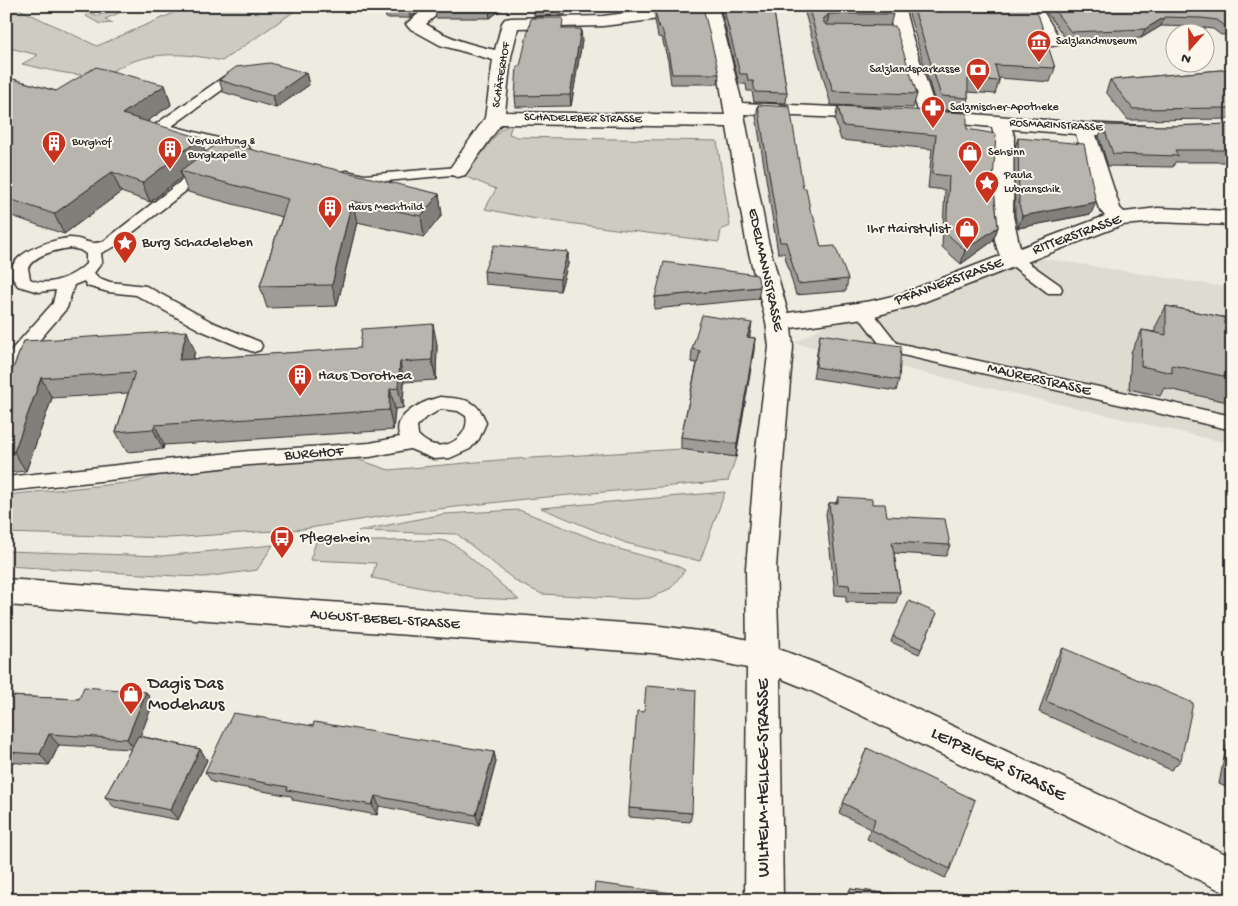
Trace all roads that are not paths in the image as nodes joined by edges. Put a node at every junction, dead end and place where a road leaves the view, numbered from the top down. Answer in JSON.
{"nodes":[{"id":1,"x":439,"y":6,"type":"edge"},
{"id":2,"x":1031,"y":6,"type":"edge"},
{"id":3,"x":896,"y":7,"type":"edge"},
{"id":4,"x":915,"y":7,"type":"edge"},
{"id":5,"x":710,"y":8,"type":"edge"},
{"id":6,"x":1052,"y":41,"type":"dead end"},
{"id":7,"x":502,"y":57,"type":"junction"},
{"id":8,"x":232,"y":77,"type":"edge"},
{"id":9,"x":735,"y":115,"type":"junction"},
{"id":10,"x":910,"y":115,"type":"junction"},
{"id":11,"x":495,"y":118,"type":"junction"},
{"id":12,"x":1001,"y":123,"type":"junction"},
{"id":13,"x":1084,"y":129,"type":"junction"},
{"id":14,"x":1153,"y":130,"type":"edge"},
{"id":15,"x":233,"y":147,"type":"junction"},
{"id":16,"x":252,"y":151,"type":"edge"},
{"id":17,"x":458,"y":170,"type":"joint"},
{"id":18,"x":336,"y":172,"type":"edge"},
{"id":19,"x":1232,"y":218,"type":"edge"},
{"id":20,"x":1118,"y":219,"type":"junction"},
{"id":21,"x":92,"y":251,"type":"junction"},
{"id":22,"x":1013,"y":259,"type":"junction"},
{"id":23,"x":86,"y":273,"type":"junction"},
{"id":24,"x":66,"y":284,"type":"junction"},
{"id":25,"x":1054,"y":289,"type":"dead end"},
{"id":26,"x":862,"y":310,"type":"junction"},
{"id":27,"x":778,"y":322,"type":"junction"},
{"id":28,"x":254,"y":346,"type":"dead end"},
{"id":29,"x":6,"y":368,"type":"edge"},
{"id":30,"x":1232,"y":423,"type":"edge"},
{"id":31,"x":412,"y":442,"type":"dead end"},
{"id":32,"x":6,"y":484,"type":"edge"},
{"id":33,"x":6,"y":592,"type":"edge"},
{"id":34,"x":763,"y":657,"type":"junction"},
{"id":35,"x":1232,"y":877,"type":"edge"},
{"id":36,"x":764,"y":900,"type":"edge"}],
"edges":[{"from":1,"to":7,"type":"street"},
{"from":2,"to":6,"type":"street"},
{"from":3,"to":4,"type":"street"},
{"from":3,"to":10,"type":"street"},
{"from":5,"to":7,"type":"street","name":"SCHÄFERHOF"},
{"from":5,"to":9,"type":"street","name":"EDELMANNSTRASSE"},
{"from":7,"to":11,"type":"street","name":"SCHÄFERHOF"},
{"from":8,"to":15,"type":"lane"},
{"from":9,"to":10,"type":"street","name":"SCHADELEBER STRASSE"},
{"from":9,"to":11,"type":"street","name":"SCHADELEBER STRASSE"},
{"from":9,"to":27,"type":"street","name":"EDELMANNSTRASSE"},
{"from":10,"to":12,"type":"street","name":"SCHADELEBER STRASSE"},
{"from":11,"to":17,"type":"street"},
{"from":12,"to":13,"type":"street","name":"ROSMARINSTRASSE"},
{"from":12,"to":22,"type":"street","name":"PFÄNNERSTRASSE"},
{"from":13,"to":14,"type":"street","name":"ROSMARINSTRASSE"},
{"from":13,"to":20,"type":"street"},
{"from":15,"to":16,"type":"lane"},
{"from":15,"to":21,"type":"lane"},
{"from":17,"to":18,"type":"lane"},
{"from":19,"to":20,"type":"street","name":"RITTERSTRASSE"},
{"from":20,"to":22,"type":"street","name":"RITTERSTRASSE"},
{"from":21,"to":23,"type":"lane"},
{"from":21,"to":24,"type":"lane"},
{"from":22,"to":25,"type":"lane"},
{"from":22,"to":26,"type":"street","name":"PFÄNNERSTRASSE"},
{"from":23,"to":24,"type":"lane"},
{"from":23,"to":28,"type":"lane"},
{"from":24,"to":29,"type":"lane"},
{"from":26,"to":27,"type":"street","name":"PFÄNNERSTRASSE"},
{"from":26,"to":30,"type":"lane","name":"MAURERSTRASSE"},
{"from":27,"to":34,"type":"street","name":"EDELMANNSTRASSE"},
{"from":31,"to":32,"type":"lane","name":"BURGHOF"},
{"from":33,"to":34,"type":"street","name":"AUGUST-BEBEL-STRASSE"},
{"from":34,"to":35,"type":"street","name":"LEIPZIGER STRASSE"},
{"from":34,"to":36,"type":"street","name":"WILHELM-HELLGE-STRASSE"}]}
